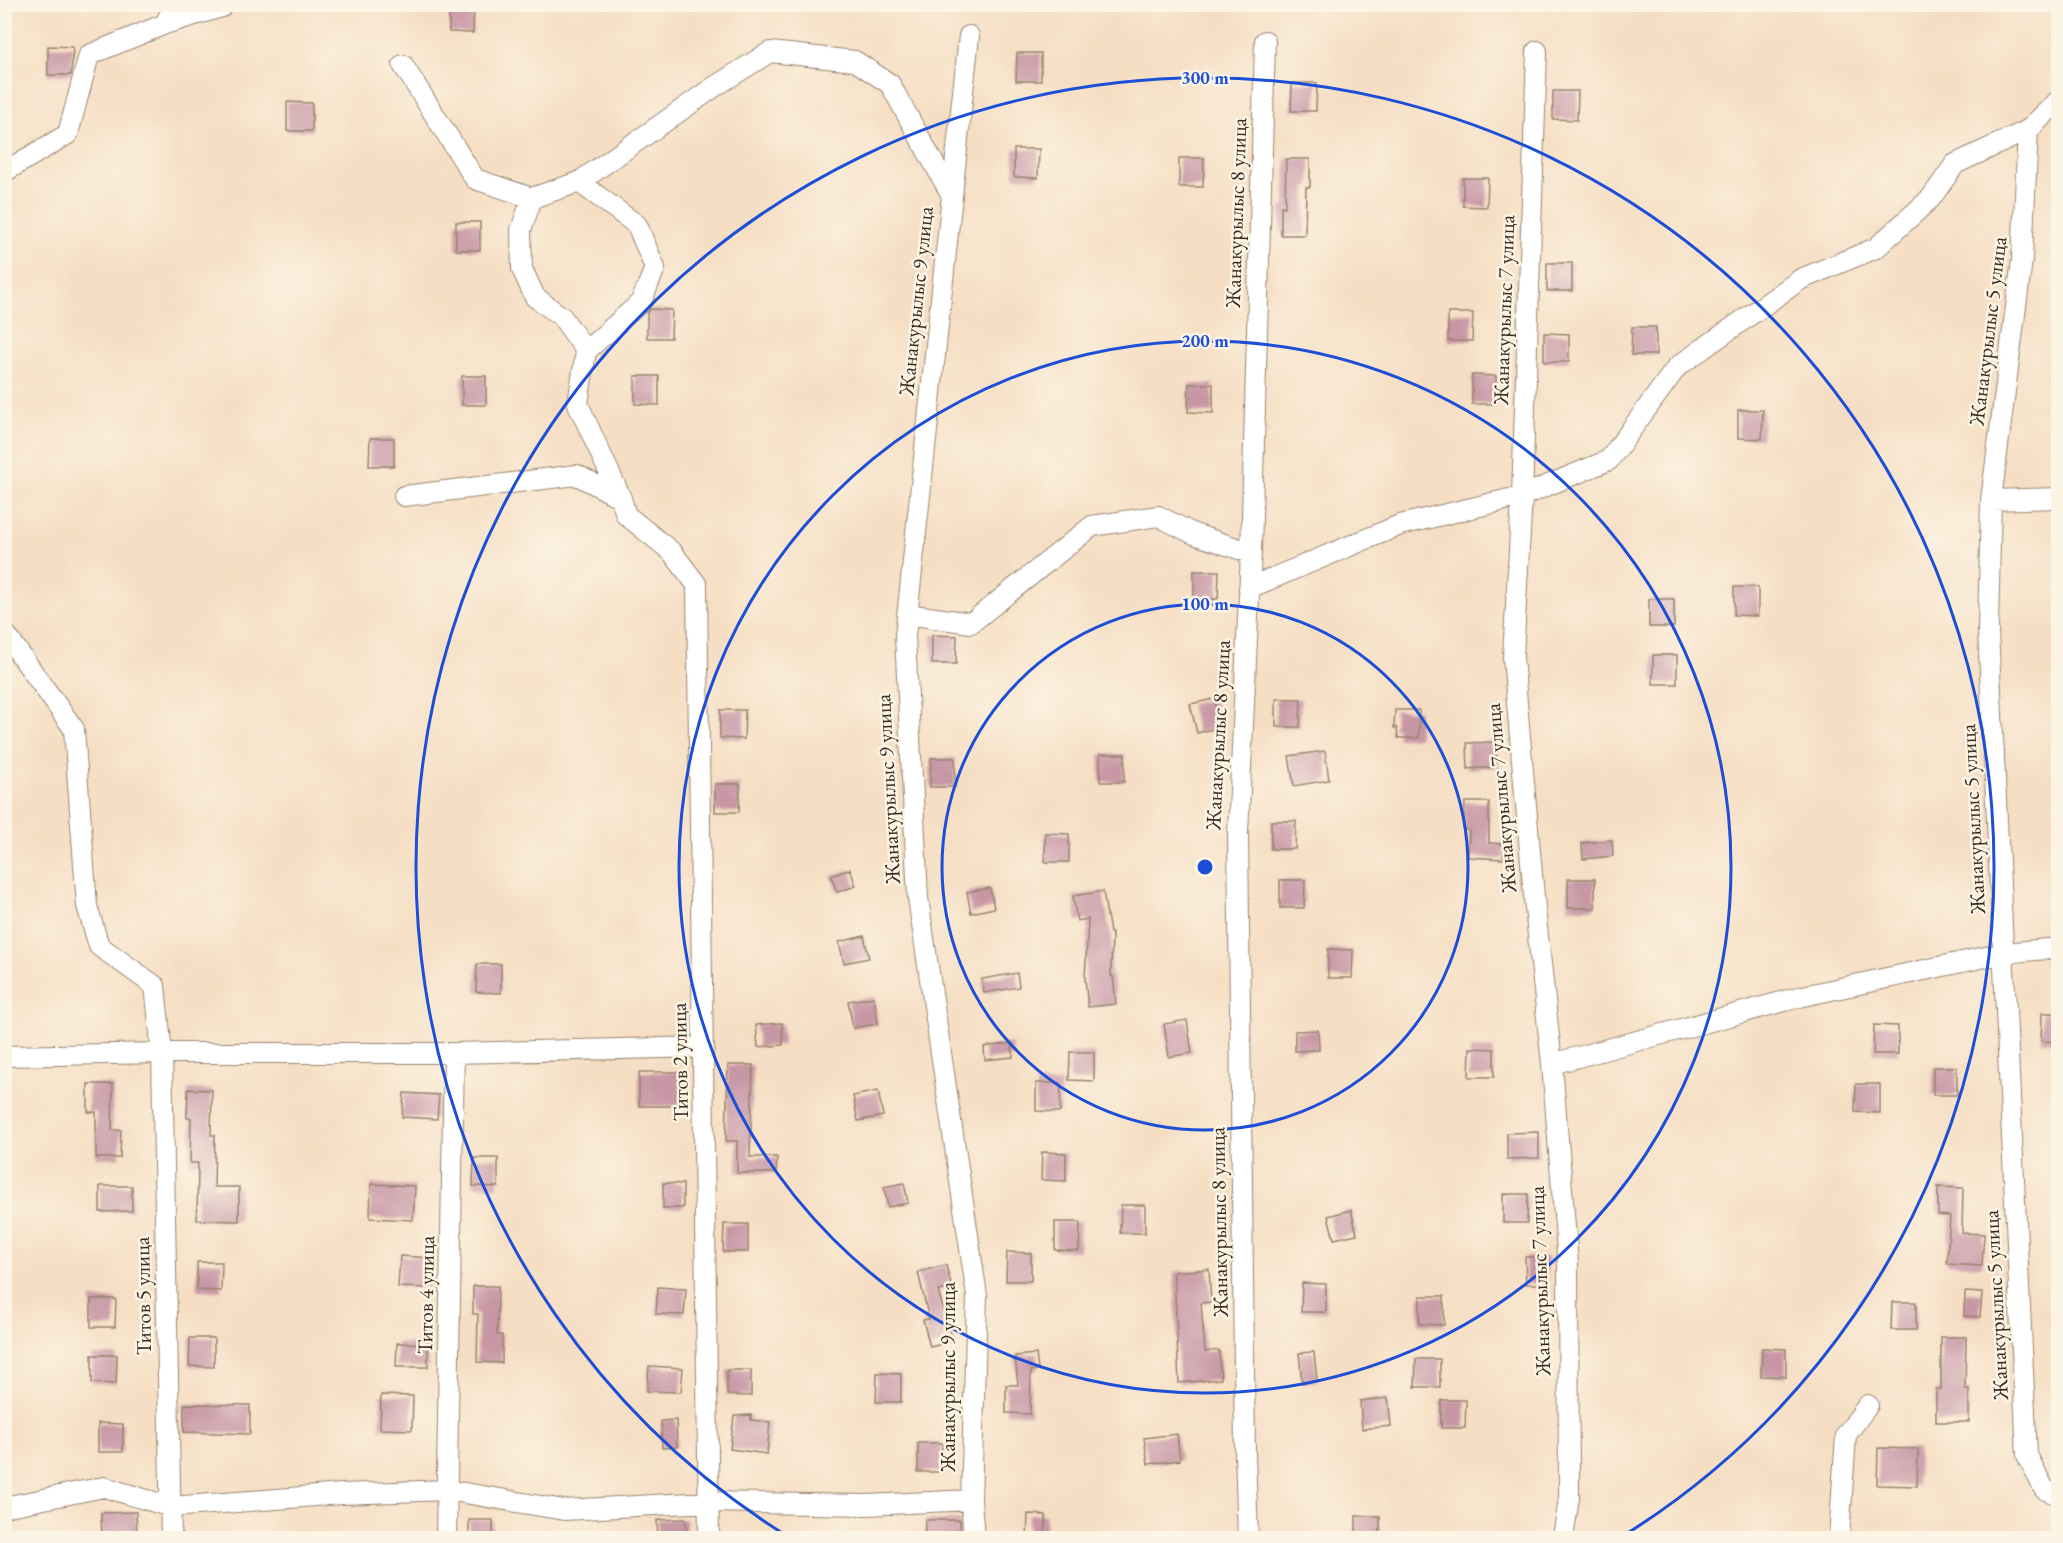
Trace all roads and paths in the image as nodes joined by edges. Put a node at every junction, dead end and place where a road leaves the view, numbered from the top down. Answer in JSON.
{"nodes":[{"id":1,"x":175,"y":4,"type":"edge"},
{"id":2,"x":222,"y":6,"type":"dead end"},
{"id":3,"x":165,"y":24,"type":"junction"},
{"id":4,"x":969,"y":36,"type":"dead end"},
{"id":5,"x":1265,"y":41,"type":"dead end"},
{"id":6,"x":1537,"y":51,"type":"dead end"},
{"id":7,"x":403,"y":65,"type":"dead end"},
{"id":8,"x":2058,"y":101,"type":"edge"},
{"id":9,"x":2028,"y":130,"type":"junction"},
{"id":10,"x":4,"y":172,"type":"edge"},
{"id":11,"x":579,"y":182,"type":"junction"},
{"id":12,"x":952,"y":196,"type":"junction"},
{"id":13,"x":532,"y":198,"type":"junction"},
{"id":14,"x":586,"y":351,"type":"junction"},
{"id":15,"x":404,"y":496,"type":"dead end"},
{"id":16,"x":1522,"y":496,"type":"junction"},
{"id":17,"x":621,"y":498,"type":"junction"},
{"id":18,"x":2058,"y":498,"type":"edge"},
{"id":19,"x":1991,"y":500,"type":"junction"},
{"id":20,"x":1251,"y":553,"type":"junction"},
{"id":21,"x":1249,"y":588,"type":"junction"},
{"id":22,"x":907,"y":614,"type":"junction"},
{"id":23,"x":4,"y":632,"type":"edge"},
{"id":24,"x":2058,"y":948,"type":"edge"},
{"id":25,"x":2004,"y":953,"type":"junction"},
{"id":26,"x":704,"y":1047,"type":"junction"},
{"id":27,"x":162,"y":1053,"type":"junction"},
{"id":28,"x":454,"y":1053,"type":"junction"},
{"id":29,"x":4,"y":1056,"type":"edge"},
{"id":30,"x":1552,"y":1064,"type":"junction"},
{"id":31,"x":1868,"y":1405,"type":"dead end"},
{"id":32,"x":447,"y":1490,"type":"junction"},
{"id":33,"x":2058,"y":1495,"type":"edge"},
{"id":34,"x":971,"y":1500,"type":"junction"},
{"id":35,"x":708,"y":1502,"type":"junction"},
{"id":36,"x":4,"y":1507,"type":"edge"},
{"id":37,"x":171,"y":1507,"type":"junction"},
{"id":38,"x":171,"y":1539,"type":"edge"},
{"id":39,"x":446,"y":1539,"type":"edge"},
{"id":40,"x":709,"y":1539,"type":"edge"},
{"id":41,"x":974,"y":1539,"type":"edge"},
{"id":42,"x":1248,"y":1539,"type":"edge"},
{"id":43,"x":1563,"y":1539,"type":"edge"},
{"id":44,"x":1839,"y":1539,"type":"edge"}],
"edges":[{"from":1,"to":3,"type":"street"},
{"from":2,"to":3,"type":"street"},
{"from":3,"to":10,"type":"street"},
{"from":4,"to":12,"type":"street","name":"Жанакурылыс 9 улица"},
{"from":5,"to":20,"type":"street","name":"Жанакурылыс 8 улица"},
{"from":6,"to":16,"type":"street","name":"Жанакурылыс 7 улица"},
{"from":7,"to":13,"type":"street"},
{"from":8,"to":9,"type":"street"},
{"from":9,"to":16,"type":"street"},
{"from":9,"to":19,"type":"street","name":"Жанакурылыс 5 улица"},
{"from":11,"to":12,"type":"street"},
{"from":11,"to":13,"type":"street"},
{"from":11,"to":14,"type":"street"},
{"from":12,"to":22,"type":"street","name":"Жанакурылыс 9 улица"},
{"from":13,"to":14,"type":"street"},
{"from":14,"to":17,"type":"street"},
{"from":15,"to":17,"type":"street"},
{"from":16,"to":21,"type":"street"},
{"from":16,"to":30,"type":"street","name":"Жанакурылыс 7 улица"},
{"from":17,"to":26,"type":"street","name":"Титов 2 улица"},
{"from":18,"to":19,"type":"street"},
{"from":19,"to":25,"type":"street","name":"Жанакурылыс 5 улица"},
{"from":20,"to":21,"type":"street","name":"Жанакурылыс 8 улица"},
{"from":20,"to":22,"type":"street"},
{"from":21,"to":42,"type":"street","name":"Жанакурылыс 8 улица"},
{"from":22,"to":34,"type":"street","name":"Жанакурылыс 9 улица"},
{"from":23,"to":27,"type":"street","name":"Титов 5 улица"},
{"from":24,"to":25,"type":"street"},
{"from":25,"to":30,"type":"street"},
{"from":25,"to":33,"type":"street","name":"Жанакурылыс 5 улица"},
{"from":26,"to":28,"type":"street"},
{"from":26,"to":35,"type":"street","name":"Титов 2 улица"},
{"from":27,"to":28,"type":"street"},
{"from":27,"to":29,"type":"street"},
{"from":27,"to":37,"type":"street","name":"Титов 5 улица"},
{"from":28,"to":32,"type":"street","name":"Титов 4 улица"},
{"from":30,"to":43,"type":"street","name":"Жанакурылыс 7 улица"},
{"from":31,"to":44,"type":"street"},
{"from":32,"to":35,"type":"street"},
{"from":32,"to":37,"type":"street"},
{"from":32,"to":39,"type":"street","name":"Титов 4 улица"},
{"from":34,"to":35,"type":"street"},
{"from":34,"to":41,"type":"street","name":"Жанакурылыс 9 улица"},
{"from":35,"to":40,"type":"street","name":"Титов 2 улица"},
{"from":36,"to":37,"type":"street"},
{"from":37,"to":38,"type":"street","name":"Титов 5 улица"}]}
